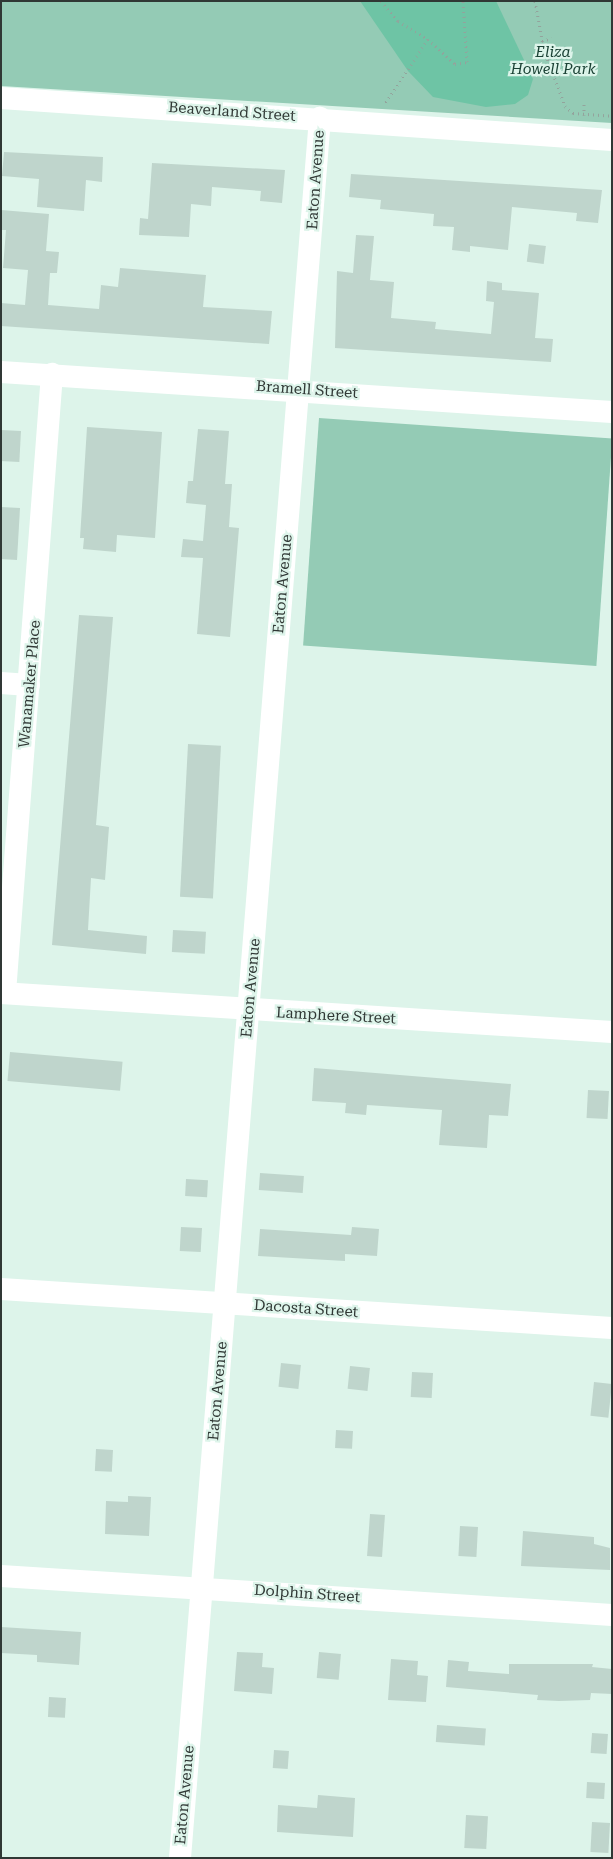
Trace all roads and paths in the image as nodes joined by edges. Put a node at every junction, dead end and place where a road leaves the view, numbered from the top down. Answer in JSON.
{"nodes":[{"id":1,"x":381,"y":1,"type":"edge"},
{"id":2,"x":463,"y":1,"type":"edge"},
{"id":3,"x":536,"y":1,"type":"edge"},
{"id":4,"x":552,"y":38,"type":"dead end"},
{"id":5,"x":428,"y":39,"type":"junction"},
{"id":6,"x":542,"y":40,"type":"junction"},
{"id":7,"x":1,"y":98,"type":"edge"},
{"id":8,"x":612,"y":116,"type":"edge"},
{"id":9,"x":320,"y":118,"type":"junction"},
{"id":10,"x":378,"y":122,"type":"junction"},
{"id":11,"x":612,"y":140,"type":"edge"},
{"id":12,"x":1,"y":372,"type":"edge"},
{"id":13,"x":52,"y":374,"type":"junction"},
{"id":14,"x":298,"y":390,"type":"junction"},
{"id":15,"x":612,"y":412,"type":"edge"},
{"id":16,"x":1,"y":683,"type":"edge"},
{"id":17,"x":29,"y":685,"type":"junction"},
{"id":18,"x":3,"y":993,"type":"edge"},
{"id":19,"x":250,"y":1010,"type":"junction"},
{"id":20,"x":612,"y":1032,"type":"edge"},
{"id":21,"x":1,"y":1289,"type":"edge"},
{"id":22,"x":224,"y":1303,"type":"junction"},
{"id":23,"x":612,"y":1328,"type":"edge"},
{"id":24,"x":1,"y":1576,"type":"edge"},
{"id":25,"x":202,"y":1587,"type":"junction"},
{"id":26,"x":612,"y":1615,"type":"edge"},
{"id":27,"x":180,"y":1858,"type":"edge"}],
"edges":[{"from":1,"to":5,"type":"path"},
{"from":2,"to":5,"type":"path"},
{"from":3,"to":6,"type":"path"},
{"from":4,"to":6,"type":"path"},
{"from":5,"to":10,"type":"path"},
{"from":6,"to":8,"type":"path"},
{"from":7,"to":9,"type":"street","name":"Beaverland Street"},
{"from":9,"to":10,"type":"street","name":"Beaverland Street"},
{"from":9,"to":14,"type":"street","name":"Eaton Avenue"},
{"from":10,"to":11,"type":"street","name":"Beaverland Street"},
{"from":12,"to":13,"type":"street","name":"Bramell Street"},
{"from":13,"to":14,"type":"street","name":"Bramell Street"},
{"from":13,"to":17,"type":"street","name":"Wanamaker Place"},
{"from":14,"to":15,"type":"street","name":"Bramell Street"},
{"from":14,"to":19,"type":"street","name":"Eaton Avenue"},
{"from":16,"to":17,"type":"street"},
{"from":17,"to":18,"type":"street","name":"Wanamaker Place"},
{"from":18,"to":19,"type":"street","name":"Lamphere Street"},
{"from":19,"to":20,"type":"street","name":"Lamphere Street"},
{"from":19,"to":22,"type":"street","name":"Eaton Avenue"},
{"from":21,"to":22,"type":"street","name":"Dacosta Street"},
{"from":22,"to":23,"type":"street","name":"Dacosta Street"},
{"from":22,"to":25,"type":"street","name":"Eaton Avenue"},
{"from":24,"to":25,"type":"street","name":"Dolphin Street"},
{"from":25,"to":26,"type":"street","name":"Dolphin Street"},
{"from":25,"to":27,"type":"street","name":"Eaton Avenue"}]}
